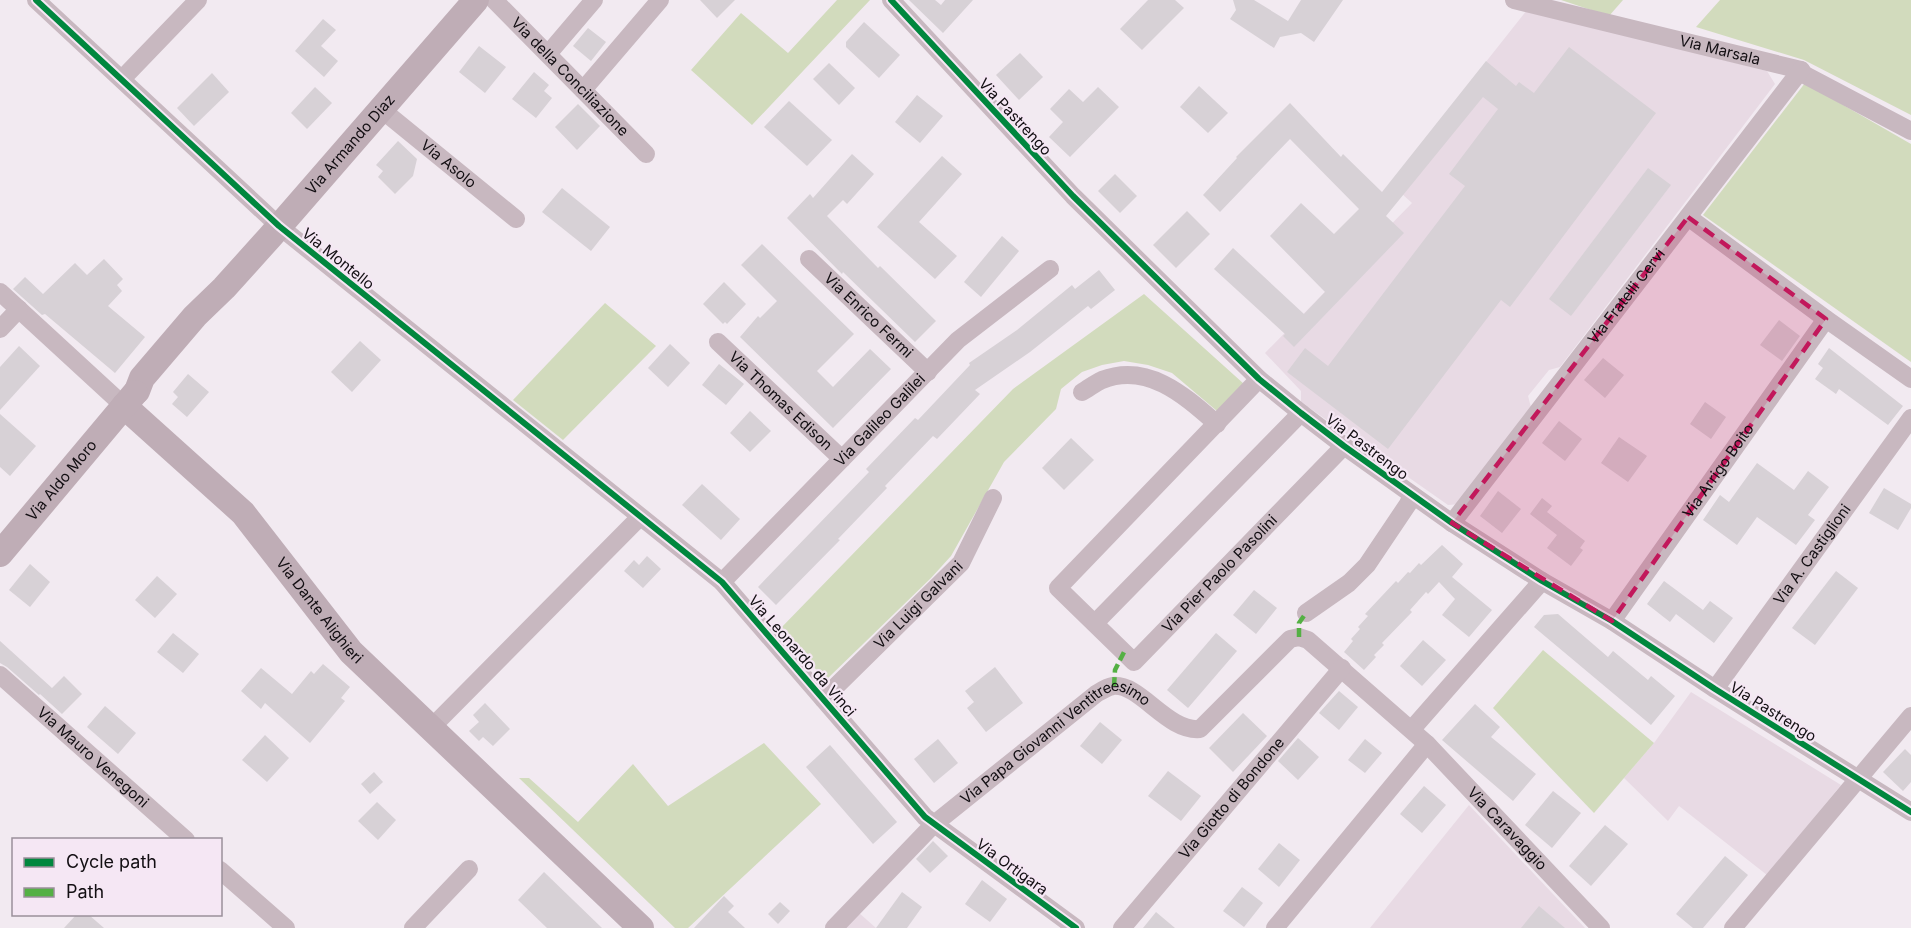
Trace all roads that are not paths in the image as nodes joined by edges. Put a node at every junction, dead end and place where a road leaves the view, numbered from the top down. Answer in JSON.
{"nodes":[{"id":1,"x":36,"y":0,"type":"edge"},
{"id":2,"x":198,"y":0,"type":"edge"},
{"id":3,"x":476,"y":0,"type":"edge"},
{"id":4,"x":494,"y":0,"type":"edge"},
{"id":5,"x":594,"y":0,"type":"edge"},
{"id":6,"x":660,"y":0,"type":"edge"},
{"id":7,"x":891,"y":0,"type":"edge"},
{"id":8,"x":1514,"y":0,"type":"edge"},
{"id":9,"x":548,"y":54,"type":"junction"},
{"id":10,"x":1801,"y":70,"type":"junction"},
{"id":11,"x":122,"y":79,"type":"junction"},
{"id":12,"x":583,"y":90,"type":"junction"},
{"id":13,"x":381,"y":109,"type":"junction"},
{"id":14,"x":1911,"y":131,"type":"edge"},
{"id":15,"x":646,"y":154,"type":"dead end"},
{"id":16,"x":1688,"y":217,"type":"junction"},
{"id":17,"x":516,"y":219,"type":"dead end"},
{"id":18,"x":279,"y":226,"type":"junction"},
{"id":19,"x":808,"y":259,"type":"dead end"},
{"id":20,"x":1050,"y":269,"type":"dead end"},
{"id":21,"x":0,"y":292,"type":"edge"},
{"id":22,"x":19,"y":309,"type":"junction"},
{"id":23,"x":1826,"y":319,"type":"junction"},
{"id":24,"x":0,"y":328,"type":"edge"},
{"id":25,"x":718,"y":342,"type":"dead end"},
{"id":26,"x":928,"y":372,"type":"junction"},
{"id":27,"x":1259,"y":379,"type":"junction"},
{"id":28,"x":1911,"y":379,"type":"edge"},
{"id":29,"x":1082,"y":393,"type":"dead end"},
{"id":30,"x":131,"y":399,"type":"junction"},
{"id":31,"x":1301,"y":413,"type":"junction"},
{"id":32,"x":1911,"y":418,"type":"edge"},
{"id":33,"x":1217,"y":424,"type":"junction"},
{"id":34,"x":1344,"y":446,"type":"junction"},
{"id":35,"x":842,"y":459,"type":"junction"},
{"id":36,"x":1412,"y":495,"type":"junction"},
{"id":37,"x":993,"y":498,"type":"dead end"},
{"id":38,"x":640,"y":517,"type":"junction"},
{"id":39,"x":1452,"y":523,"type":"junction"},
{"id":40,"x":0,"y":554,"type":"edge"},
{"id":41,"x":1542,"y":581,"type":"junction"},
{"id":42,"x":722,"y":582,"type":"junction"},
{"id":43,"x":1306,"y":613,"type":"dead end"},
{"id":44,"x":1612,"y":621,"type":"junction"},
{"id":45,"x":1095,"y":623,"type":"junction"},
{"id":46,"x":1342,"y":668,"type":"junction"},
{"id":47,"x":0,"y":675,"type":"edge"},
{"id":48,"x":1715,"y":689,"type":"junction"},
{"id":49,"x":823,"y":699,"type":"junction"},
{"id":50,"x":1911,"y":716,"type":"edge"},
{"id":51,"x":430,"y":728,"type":"junction"},
{"id":52,"x":1412,"y":729,"type":"junction"},
{"id":53,"x":1427,"y":744,"type":"junction"},
{"id":54,"x":1857,"y":779,"type":"junction"},
{"id":55,"x":1911,"y":813,"type":"edge"},
{"id":56,"x":933,"y":825,"type":"junction"},
{"id":57,"x":184,"y":838,"type":"edge"},
{"id":58,"x":469,"y":869,"type":"dead end"},
{"id":59,"x":222,"y":872,"type":"edge"},
{"id":60,"x":286,"y":928,"type":"edge"},
{"id":61,"x":413,"y":928,"type":"edge"},
{"id":62,"x":641,"y":928,"type":"edge"},
{"id":63,"x":834,"y":928,"type":"edge"},
{"id":64,"x":1076,"y":928,"type":"edge"},
{"id":65,"x":1122,"y":928,"type":"edge"},
{"id":66,"x":1275,"y":928,"type":"edge"},
{"id":67,"x":1601,"y":928,"type":"edge"},
{"id":68,"x":1733,"y":928,"type":"edge"}],
"edges":[{"from":1,"to":11,"type":"street","name":"Via Montello"},
{"from":2,"to":11,"type":"street"},
{"from":3,"to":13,"type":"street","name":"Via Armando Diaz"},
{"from":4,"to":9,"type":"street","name":"Via della Conciliazione"},
{"from":5,"to":9,"type":"street"},
{"from":6,"to":12,"type":"street"},
{"from":7,"to":27,"type":"street","name":"Via Pastrengo"},
{"from":8,"to":10,"type":"street","name":"Via Marsala"},
{"from":9,"to":12,"type":"street","name":"Via della Conciliazione"},
{"from":10,"to":14,"type":"street","name":"Via Marsala"},
{"from":10,"to":16,"type":"street","name":"Via Fratelli Cervi"},
{"from":11,"to":18,"type":"street","name":"Via Montello"},
{"from":12,"to":15,"type":"street","name":"Via della Conciliazione"},
{"from":13,"to":17,"type":"street","name":"Via Asolo"},
{"from":13,"to":18,"type":"street","name":"Via Armando Diaz"},
{"from":16,"to":23,"type":"street"},
{"from":16,"to":39,"type":"street","name":"Via Fratelli Cervi"},
{"from":18,"to":30,"type":"street","name":"Via Armando Diaz"},
{"from":18,"to":38,"type":"street","name":"Via Montello"},
{"from":19,"to":26,"type":"street","name":"Via Enrico Fermi"},
{"from":20,"to":26,"type":"street","name":"Via Galileo Galilei"},
{"from":21,"to":22,"type":"street","name":"Via Dante Alighieri"},
{"from":22,"to":24,"type":"street"},
{"from":22,"to":30,"type":"street","name":"Via Dante Alighieri"},
{"from":23,"to":28,"type":"street"},
{"from":23,"to":44,"type":"street","name":"Via Arrigo Boito"},
{"from":25,"to":35,"type":"street","name":"Via Thomas Edison"},
{"from":26,"to":35,"type":"street","name":"Via Galileo Galilei"},
{"from":27,"to":31,"type":"street","name":"Via Pastrengo"},
{"from":27,"to":33,"type":"street","name":"Via Pier Paolo Pasolini"},
{"from":29,"to":33,"type":"street"},
{"from":30,"to":40,"type":"street","name":"Via Aldo Moro"},
{"from":30,"to":51,"type":"street","name":"Via Dante Alighieri"},
{"from":31,"to":34,"type":"street","name":"Via Pastrengo"},
{"from":31,"to":45,"type":"street"},
{"from":32,"to":48,"type":"street","name":"Via A. Castiglioni"},
{"from":33,"to":45,"type":"street","name":"Via Pier Paolo Pasolini"},
{"from":34,"to":36,"type":"street","name":"Via Pastrengo"},
{"from":34,"to":45,"type":"street","name":"Via Pier Paolo Pasolini"},
{"from":35,"to":42,"type":"street","name":"Via Galileo Galilei"},
{"from":36,"to":39,"type":"street","name":"Via Pastrengo"},
{"from":36,"to":43,"type":"street","name":"Via Pastrengo"},
{"from":37,"to":49,"type":"street","name":"Via Luigi Galvani"},
{"from":38,"to":42,"type":"street","name":"Via Leonardo da Vinci"},
{"from":38,"to":51,"type":"street"},
{"from":39,"to":41,"type":"street","name":"Via Pastrengo"},
{"from":41,"to":44,"type":"street","name":"Via Pastrengo"},
{"from":41,"to":52,"type":"street"},
{"from":42,"to":49,"type":"street","name":"Via Leonardo da Vinci"},
{"from":44,"to":48,"type":"street","name":"Via Pastrengo"},
{"from":46,"to":52,"type":"street","name":"Via Papa Giovanni Ventitreesimo"},
{"from":46,"to":56,"type":"street","name":"Via Papa Giovanni Ventitreesimo"},
{"from":46,"to":65,"type":"street","name":"Via Giotto di Bondone"},
{"from":47,"to":57,"type":"street","name":"Via Mauro Venegoni"},
{"from":48,"to":54,"type":"street","name":"Via Pastrengo"},
{"from":49,"to":56,"type":"street","name":"Via Leonardo da Vinci"},
{"from":50,"to":54,"type":"street"},
{"from":51,"to":62,"type":"street","name":"Via Dante Alighieri"},
{"from":52,"to":53,"type":"street","name":"Via Caravaggio"},
{"from":53,"to":66,"type":"street"},
{"from":53,"to":67,"type":"street","name":"Via Caravaggio"},
{"from":54,"to":55,"type":"street","name":"Via Pastrengo"},
{"from":54,"to":68,"type":"street"},
{"from":56,"to":63,"type":"street","name":"Via Papa Giovanni Ventitreesimo"},
{"from":56,"to":64,"type":"street","name":"Via Ortigara"},
{"from":58,"to":61,"type":"street"},
{"from":59,"to":60,"type":"street"}]}
